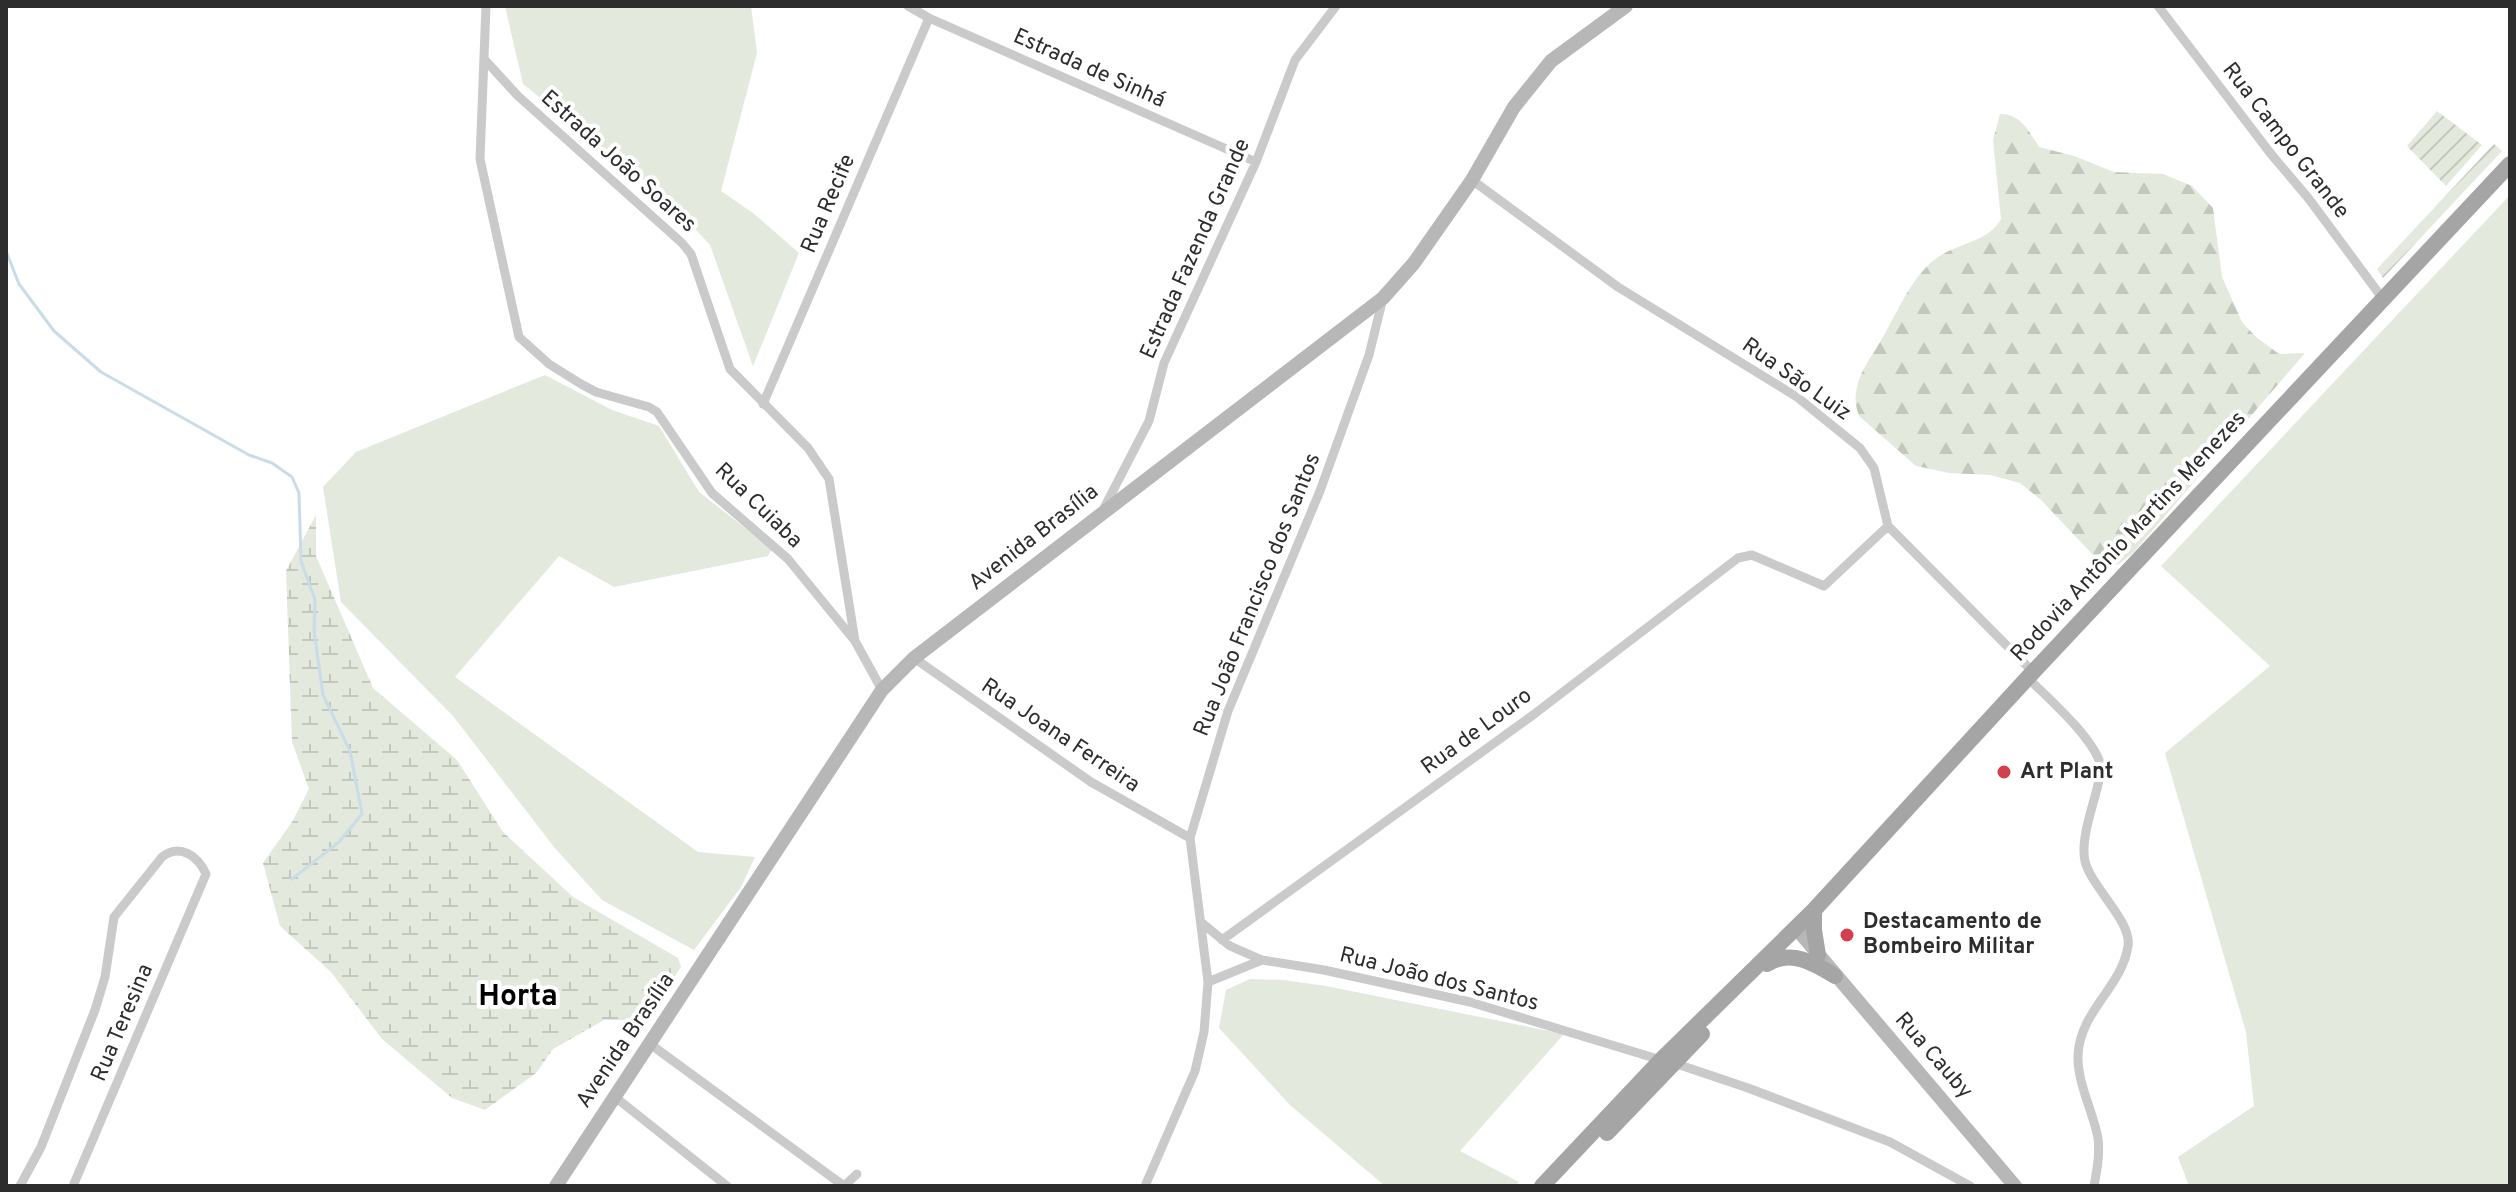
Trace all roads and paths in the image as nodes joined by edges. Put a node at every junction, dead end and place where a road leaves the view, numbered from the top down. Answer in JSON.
{"nodes":[{"id":1,"x":486,"y":6,"type":"edge"},
{"id":2,"x":908,"y":6,"type":"edge"},
{"id":3,"x":1336,"y":6,"type":"edge"},
{"id":4,"x":2158,"y":6,"type":"edge"},
{"id":5,"x":1623,"y":7,"type":"edge"},
{"id":6,"x":929,"y":18,"type":"junction"},
{"id":7,"x":485,"y":60,"type":"junction"},
{"id":8,"x":1256,"y":162,"type":"junction"},
{"id":9,"x":2510,"y":164,"type":"edge"},
{"id":10,"x":1472,"y":180,"type":"junction"},
{"id":11,"x":1383,"y":298,"type":"junction"},
{"id":12,"x":2383,"y":299,"type":"junction"},
{"id":13,"x":763,"y":404,"type":"junction"},
{"id":14,"x":1102,"y":513,"type":"junction"},
{"id":15,"x":1888,"y":526,"type":"junction"},
{"id":16,"x":855,"y":641,"type":"junction"},
{"id":17,"x":914,"y":658,"type":"junction"},
{"id":18,"x":2030,"y":675,"type":"junction"},
{"id":19,"x":882,"y":690,"type":"junction"},
{"id":20,"x":1190,"y":838,"type":"junction"},
{"id":21,"x":1814,"y":910,"type":"junction"},
{"id":22,"x":1202,"y":923,"type":"junction"},
{"id":23,"x":1796,"y":928,"type":"junction"},
{"id":24,"x":1222,"y":940,"type":"junction"},
{"id":25,"x":1782,"y":942,"type":"junction"},
{"id":26,"x":1818,"y":955,"type":"junction"},
{"id":27,"x":1262,"y":960,"type":"junction"},
{"id":28,"x":1767,"y":964,"type":"junction"},
{"id":29,"x":1835,"y":976,"type":"junction"},
{"id":30,"x":1208,"y":982,"type":"junction"},
{"id":31,"x":650,"y":1044,"type":"junction"},
{"id":32,"x":1667,"y":1062,"type":"junction"},
{"id":33,"x":615,"y":1097,"type":"junction"},
{"id":34,"x":857,"y":1174,"type":"dead end"},
{"id":35,"x":20,"y":1186,"type":"edge"},
{"id":36,"x":73,"y":1186,"type":"edge"},
{"id":37,"x":556,"y":1186,"type":"edge"},
{"id":38,"x":727,"y":1186,"type":"edge"},
{"id":39,"x":844,"y":1186,"type":"edge"},
{"id":40,"x":1145,"y":1186,"type":"edge"},
{"id":41,"x":1542,"y":1186,"type":"edge"},
{"id":42,"x":1557,"y":1186,"type":"edge"},
{"id":43,"x":1970,"y":1186,"type":"edge"},
{"id":44,"x":2015,"y":1186,"type":"edge"},
{"id":45,"x":2094,"y":1186,"type":"edge"}],
"edges":[{"from":1,"to":7,"type":"street"},
{"from":2,"to":6,"type":"street","name":"Estrada de Sinhá"},
{"from":3,"to":8,"type":"street","name":"Estrada Fazenda Grande"},
{"from":4,"to":12,"type":"street","name":"Rua Campo Grande"},
{"from":5,"to":10,"type":"main road","name":"Avenida Brasília"},
{"from":6,"to":8,"type":"street","name":"Estrada de Sinhá"},
{"from":6,"to":13,"type":"street","name":"Rua Recife"},
{"from":7,"to":13,"type":"street","name":"Estrada João Soares"},
{"from":7,"to":16,"type":"street","name":"Rua Cuiaba"},
{"from":8,"to":14,"type":"street","name":"Estrada Fazenda Grande"},
{"from":9,"to":12,"type":"main road","name":"Rodovia Antônio Martins Menezes"},
{"from":10,"to":11,"type":"main road","name":"Avenida Brasília"},
{"from":10,"to":15,"type":"street","name":"Rua São Luiz"},
{"from":11,"to":14,"type":"main road","name":"Avenida Brasília"},
{"from":11,"to":20,"type":"street","name":"Rua João Francisco dos Santos"},
{"from":12,"to":18,"type":"main road","name":"Rodovia Antônio Martins Menezes"},
{"from":13,"to":16,"type":"street","name":"Estrada João Soares"},
{"from":14,"to":17,"type":"main road","name":"Avenida Brasília"},
{"from":15,"to":18,"type":"street"},
{"from":15,"to":24,"type":"street","name":"Rua de Louro"},
{"from":16,"to":19,"type":"street","name":"Estrada João Soares"},
{"from":17,"to":19,"type":"main road","name":"Avenida Brasília"},
{"from":17,"to":20,"type":"street","name":"Rua Joana Ferreira"},
{"from":18,"to":21,"type":"main road","name":"Rodovia Antônio Martins Menezes"},
{"from":18,"to":45,"type":"street"},
{"from":19,"to":31,"type":"main road","name":"Avenida Brasília"},
{"from":20,"to":22,"type":"street","name":"Rua João Francisco dos Santos"},
{"from":21,"to":23,"type":"main road","name":"Rodovia Antônio Martins Menezes"},
{"from":21,"to":26,"type":"main road"},
{"from":22,"to":24,"type":"street"},
{"from":22,"to":30,"type":"street","name":"Rua João Francisco dos Santos"},
{"from":23,"to":25,"type":"main road","name":"Rodovia Antônio Martins Menezes"},
{"from":23,"to":26,"type":"main road","name":"Rua Cauby"},
{"from":24,"to":27,"type":"street"},
{"from":25,"to":28,"type":"main road","name":"Rodovia Antônio Martins Menezes"},
{"from":25,"to":32,"type":"main road","name":"Rodovia Antônio Martins Menezes"},
{"from":26,"to":29,"type":"main road","name":"Rua Cauby"},
{"from":27,"to":30,"type":"street"},
{"from":27,"to":32,"type":"street","name":"Rua João dos Santos"},
{"from":28,"to":29,"type":"main road"},
{"from":28,"to":32,"type":"main road","name":"Rodovia Antônio Martins Menezes"},
{"from":29,"to":44,"type":"main road","name":"Rua Cauby"},
{"from":30,"to":40,"type":"street","name":"Rua João Francisco dos Santos"},
{"from":31,"to":33,"type":"main road","name":"Avenida Brasília"},
{"from":31,"to":39,"type":"street"},
{"from":32,"to":41,"type":"main road","name":"Rodovia Antônio Martins Menezes"},
{"from":32,"to":42,"type":"main road","name":"Rodovia Antônio Martins Menezes"},
{"from":32,"to":43,"type":"street","name":"Rua João dos Santos"},
{"from":33,"to":37,"type":"main road","name":"Avenida Brasília"},
{"from":33,"to":38,"type":"street"},
{"from":34,"to":39,"type":"street"},
{"from":35,"to":36,"type":"street","name":"Rua Teresina"}]}
